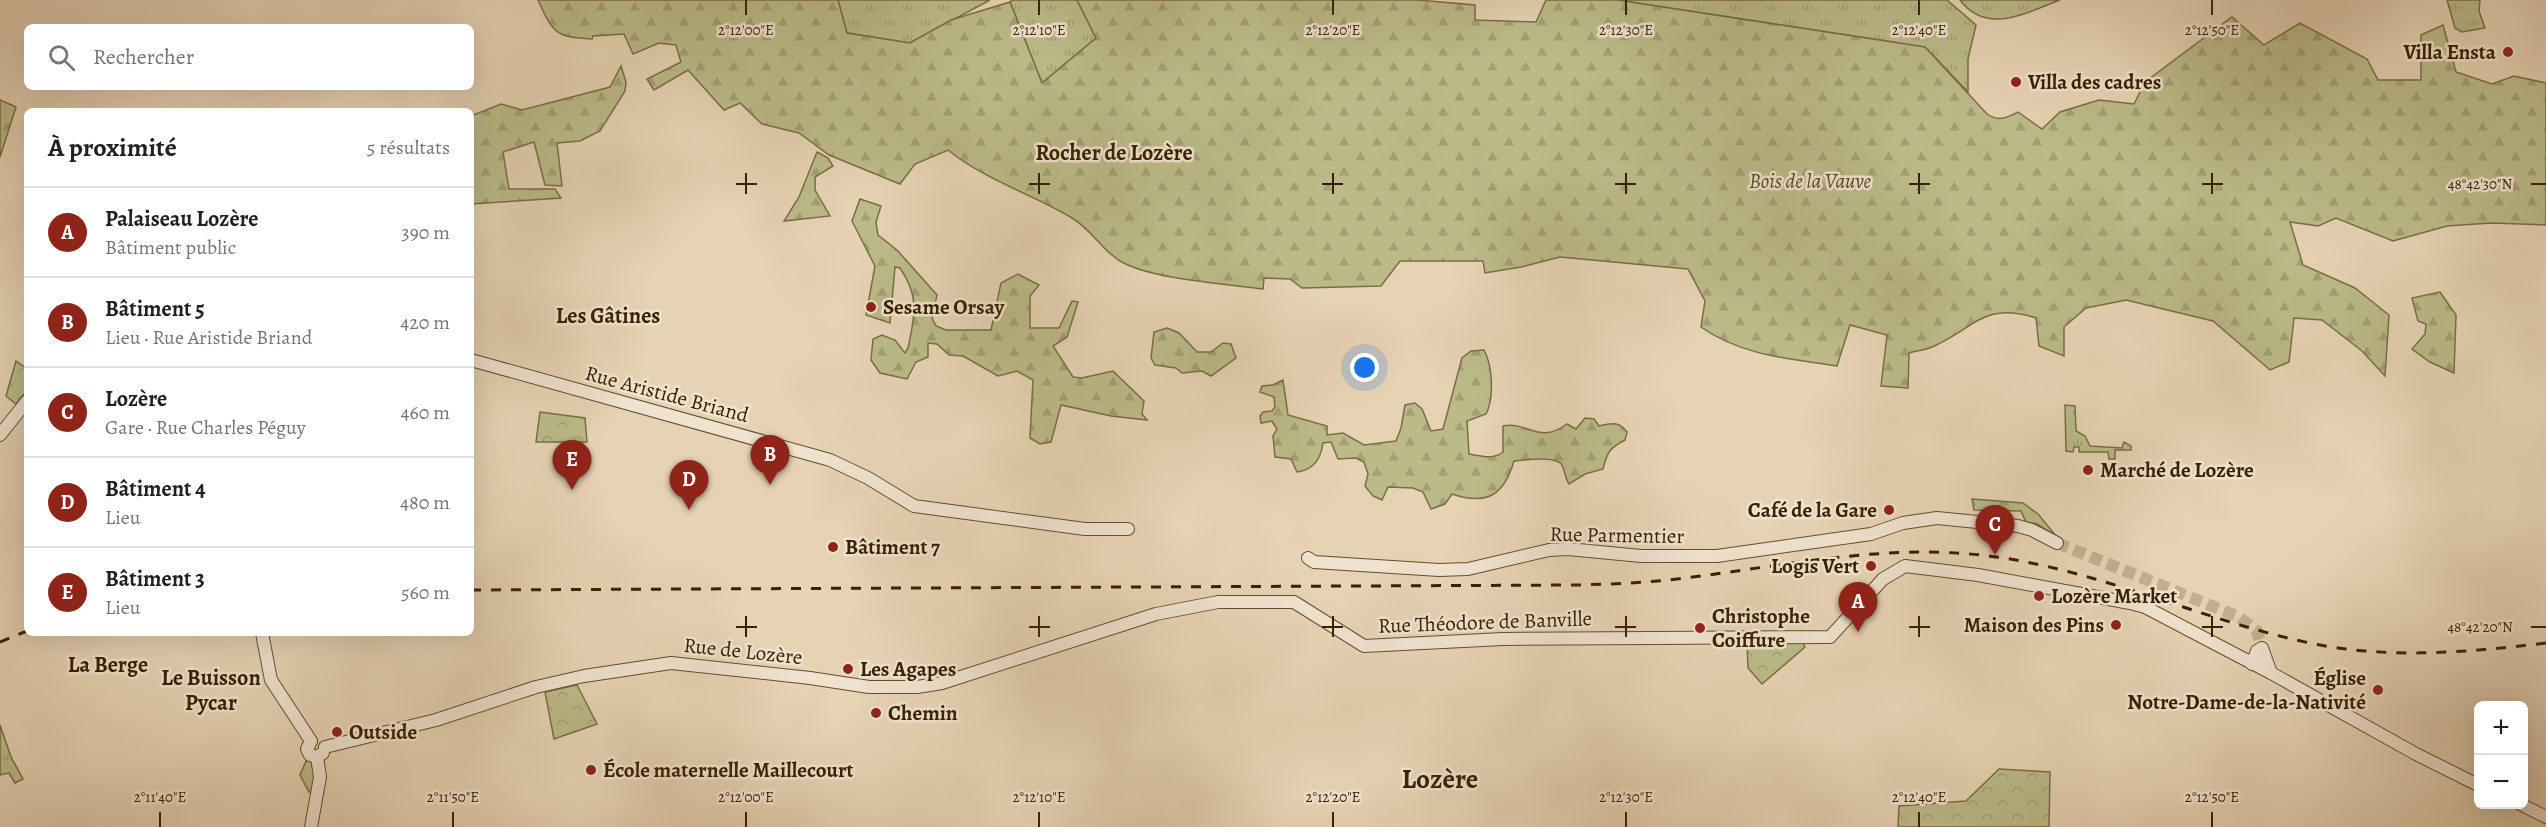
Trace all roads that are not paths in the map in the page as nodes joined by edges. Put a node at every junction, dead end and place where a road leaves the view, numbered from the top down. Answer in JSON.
{"nodes":[{"id":1,"x":474,"y":361,"type":"edge"},
{"id":2,"x":24,"y":405,"type":"edge"},
{"id":3,"x":0,"y":435,"type":"edge"},
{"id":4,"x":1128,"y":529,"type":"dead end"},
{"id":5,"x":2057,"y":543,"type":"tunnel mouth"},
{"id":6,"x":1308,"y":558,"type":"dead end"},
{"id":7,"x":1156,"y":615,"type":"joint"},
{"id":8,"x":263,"y":636,"type":"edge"},
{"id":9,"x":2252,"y":664,"type":"junction"},
{"id":10,"x":2271,"y":673,"type":"junction"},
{"id":11,"x":321,"y":752,"type":"junction"},
{"id":12,"x":2474,"y":783,"type":"edge"},
{"id":13,"x":2528,"y":808,"type":"edge"},
{"id":14,"x":2546,"y":817,"type":"edge"},
{"id":15,"x":311,"y":827,"type":"edge"}],
"edges":[{"from":1,"to":4,"type":"street","name":"Rue Aristide Briand"},
{"from":2,"to":3,"type":"street"},
{"from":5,"to":6,"type":"street","name":"Rue Parmentier"},
{"from":7,"to":9,"type":"street","name":"Rue Théodore de Banville"},
{"from":7,"to":11,"type":"street","name":"Rue de Lozère"},
{"from":8,"to":11,"type":"street"},
{"from":9,"to":10,"type":"street"},
{"from":9,"to":10,"type":"street"},
{"from":10,"to":12,"type":"street"},
{"from":11,"to":15,"type":"street"},
{"from":13,"to":14,"type":"street"}]}
